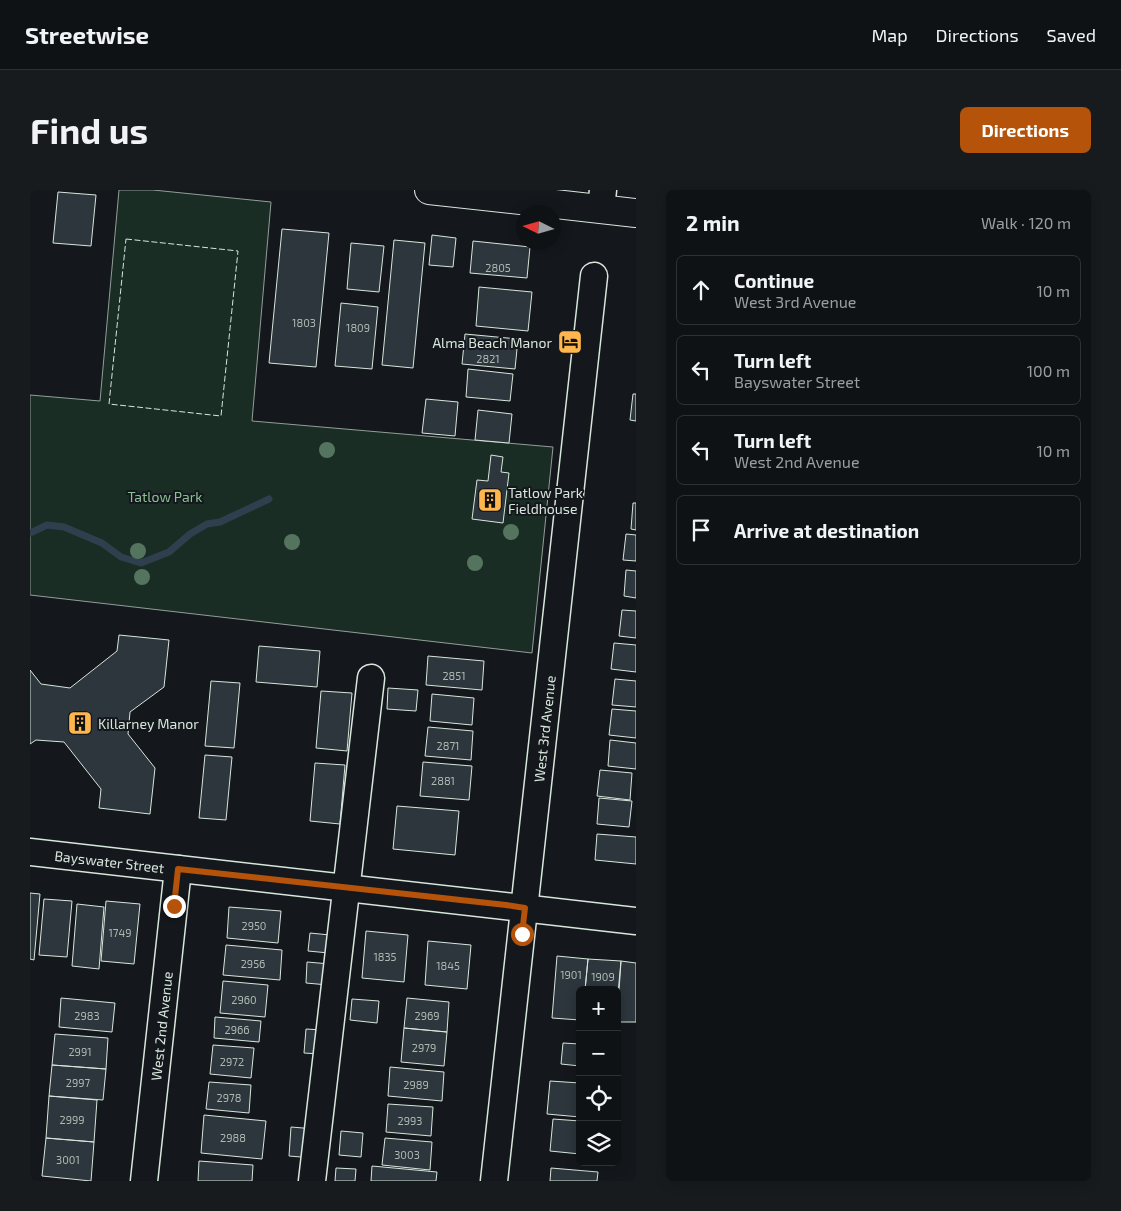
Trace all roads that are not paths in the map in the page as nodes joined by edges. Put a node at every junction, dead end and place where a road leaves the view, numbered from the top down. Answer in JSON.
{"nodes":[{"id":1,"x":429,"y":190,"type":"edge"},
{"id":2,"x":602,"y":200,"type":"edge"},
{"id":3,"x":636,"y":213,"type":"edge"},
{"id":4,"x":594,"y":276,"type":"dead end"},
{"id":5,"x":371,"y":678,"type":"dead end"},
{"id":6,"x":30,"y":852,"type":"edge"},
{"id":7,"x":178,"y":869,"type":"junction"},
{"id":8,"x":347,"y":889,"type":"junction"},
{"id":9,"x":525,"y":908,"type":"junction"},
{"id":10,"x":636,"y":921,"type":"edge"},
{"id":11,"x":144,"y":1181,"type":"edge"},
{"id":12,"x":312,"y":1181,"type":"edge"},
{"id":13,"x":494,"y":1181,"type":"edge"}],
"edges":[{"from":1,"to":2,"type":"main road"},
{"from":2,"to":3,"type":"main road"},
{"from":4,"to":9,"type":"street","name":"West 3rd Avenue"},
{"from":5,"to":8,"type":"street"},
{"from":6,"to":7,"type":"street","name":"Bayswater Street"},
{"from":7,"to":8,"type":"street","name":"Bayswater Street"},
{"from":7,"to":11,"type":"street","name":"West 2nd Avenue"},
{"from":8,"to":9,"type":"street","name":"Bayswater Street"},
{"from":8,"to":12,"type":"street"},
{"from":9,"to":10,"type":"street","name":"Bayswater Street"},
{"from":9,"to":13,"type":"street","name":"West 3rd Avenue"}]}
